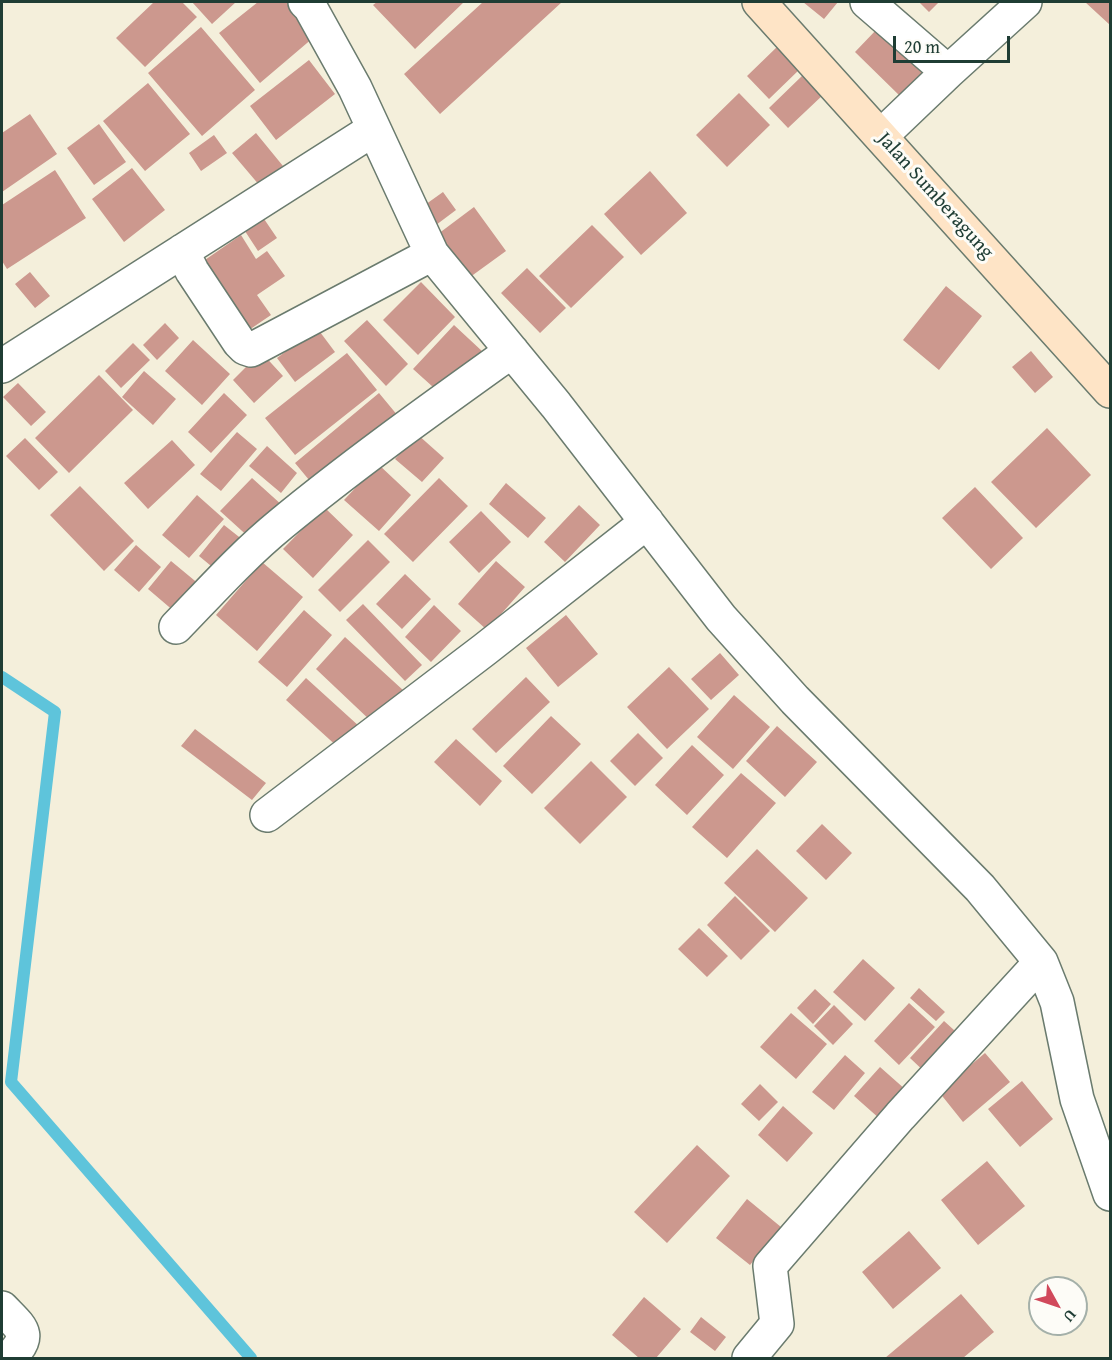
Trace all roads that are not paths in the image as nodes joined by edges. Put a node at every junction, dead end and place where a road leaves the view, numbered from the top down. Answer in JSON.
{"nodes":[{"id":1,"x":305,"y":2,"type":"edge"},
{"id":2,"x":759,"y":2,"type":"edge"},
{"id":3,"x":867,"y":2,"type":"edge"},
{"id":4,"x":1025,"y":2,"type":"edge"},
{"id":5,"x":942,"y":77,"type":"junction"},
{"id":6,"x":374,"y":129,"type":"junction"},
{"id":7,"x":889,"y":129,"type":"junction"},
{"id":8,"x":182,"y":251,"type":"junction"},
{"id":9,"x":432,"y":254,"type":"junction"},
{"id":10,"x":512,"y":351,"type":"junction"},
{"id":11,"x":2,"y":366,"type":"edge"},
{"id":12,"x":1110,"y":391,"type":"edge"},
{"id":13,"x":647,"y":522,"type":"junction"},
{"id":14,"x":176,"y":627,"type":"dead end"},
{"id":15,"x":267,"y":815,"type":"dead end"},
{"id":16,"x":1041,"y":962,"type":"junction"},
{"id":17,"x":1110,"y":1194,"type":"edge"},
{"id":18,"x":2,"y":1308,"type":"edge"},
{"id":19,"x":9,"y":1359,"type":"edge"},
{"id":20,"x":749,"y":1359,"type":"edge"}],
"edges":[{"from":1,"to":6,"type":"street"},
{"from":2,"to":7,"type":"street","name":"Jalan Sumberagung"},
{"from":3,"to":5,"type":"street"},
{"from":4,"to":5,"type":"street"},
{"from":5,"to":7,"type":"street"},
{"from":6,"to":8,"type":"street"},
{"from":6,"to":9,"type":"street"},
{"from":7,"to":12,"type":"street","name":"Jalan Sumberagung"},
{"from":8,"to":9,"type":"street"},
{"from":8,"to":11,"type":"street"},
{"from":9,"to":10,"type":"street"},
{"from":10,"to":13,"type":"street"},
{"from":10,"to":14,"type":"street"},
{"from":13,"to":15,"type":"street"},
{"from":13,"to":16,"type":"street"},
{"from":16,"to":17,"type":"street"},
{"from":16,"to":20,"type":"street"},
{"from":18,"to":19,"type":"street"}]}
